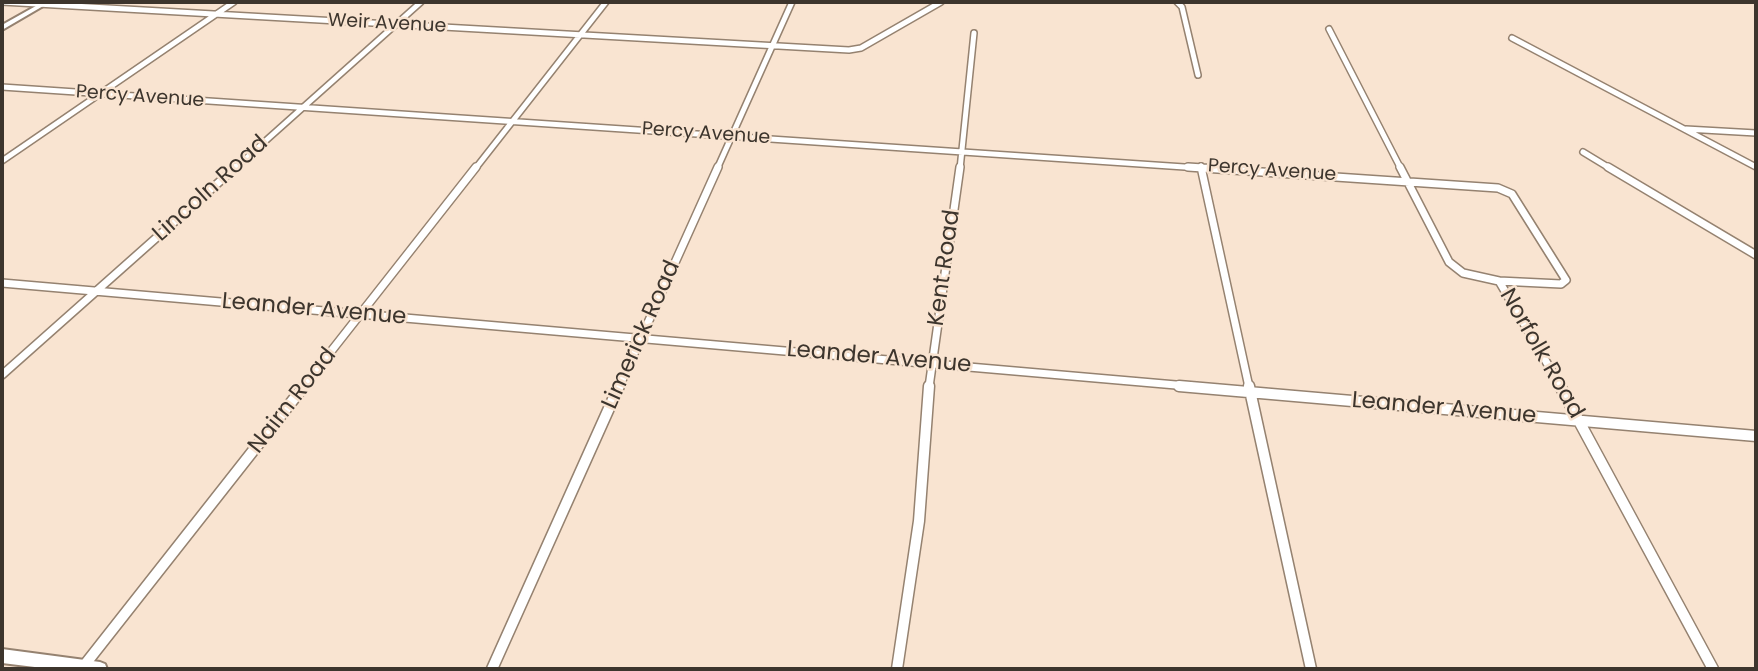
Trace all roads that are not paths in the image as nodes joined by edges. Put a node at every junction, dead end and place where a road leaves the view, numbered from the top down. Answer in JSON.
{"nodes":[{"id":1,"x":2,"y":2,"type":"edge"},
{"id":2,"x":234,"y":2,"type":"edge"},
{"id":3,"x":421,"y":2,"type":"edge"},
{"id":4,"x":606,"y":2,"type":"edge"},
{"id":5,"x":792,"y":2,"type":"edge"},
{"id":6,"x":941,"y":2,"type":"edge"},
{"id":7,"x":1177,"y":2,"type":"edge"},
{"id":8,"x":45,"y":3,"type":"edge"},
{"id":9,"x":215,"y":15,"type":"junction"},
{"id":10,"x":396,"y":25,"type":"junction"},
{"id":11,"x":2,"y":28,"type":"edge"},
{"id":12,"x":1329,"y":29,"type":"dead end"},
{"id":13,"x":974,"y":33,"type":"dead end"},
{"id":14,"x":579,"y":35,"type":"junction"},
{"id":15,"x":1512,"y":38,"type":"dead end"},
{"id":16,"x":771,"y":47,"type":"junction"},
{"id":17,"x":1198,"y":75,"type":"dead end"},
{"id":18,"x":2,"y":87,"type":"edge"},
{"id":19,"x":98,"y":94,"type":"junction"},
{"id":20,"x":303,"y":107,"type":"junction"},
{"id":21,"x":510,"y":121,"type":"junction"},
{"id":22,"x":1682,"y":129,"type":"junction"},
{"id":23,"x":1756,"y":133,"type":"edge"},
{"id":24,"x":732,"y":135,"type":"junction"},
{"id":25,"x":962,"y":152,"type":"junction"},
{"id":26,"x":1583,"y":152,"type":"dead end"},
{"id":27,"x":2,"y":161,"type":"edge"},
{"id":28,"x":1201,"y":166,"type":"junction"},
{"id":29,"x":1756,"y":167,"type":"edge"},
{"id":30,"x":1410,"y":181,"type":"junction"},
{"id":31,"x":1756,"y":255,"type":"edge"},
{"id":32,"x":1499,"y":281,"type":"junction"},
{"id":33,"x":2,"y":283,"type":"edge"},
{"id":34,"x":96,"y":292,"type":"junction"},
{"id":35,"x":361,"y":313,"type":"junction"},
{"id":36,"x":640,"y":339,"type":"junction"},
{"id":37,"x":931,"y":362,"type":"junction"},
{"id":38,"x":2,"y":375,"type":"edge"},
{"id":39,"x":1251,"y":392,"type":"junction"},
{"id":40,"x":1580,"y":420,"type":"junction"},
{"id":41,"x":1756,"y":436,"type":"edge"},
{"id":42,"x":2,"y":656,"type":"edge"},
{"id":43,"x":55,"y":666,"type":"edge"},
{"id":44,"x":83,"y":667,"type":"junction"},
{"id":45,"x":100,"y":669,"type":"edge"},
{"id":46,"x":492,"y":669,"type":"edge"},
{"id":47,"x":897,"y":669,"type":"edge"},
{"id":48,"x":1311,"y":669,"type":"edge"},
{"id":49,"x":1713,"y":669,"type":"edge"}],
"edges":[{"from":1,"to":8,"type":"street","name":"Weir Avenue"},
{"from":2,"to":9,"type":"street"},
{"from":3,"to":10,"type":"street","name":"Lincoln Road"},
{"from":4,"to":14,"type":"street","name":"Nairn Road"},
{"from":5,"to":16,"type":"street","name":"Limerick Road"},
{"from":6,"to":16,"type":"street","name":"Weir Avenue"},
{"from":7,"to":17,"type":"street"},
{"from":8,"to":9,"type":"street","name":"Weir Avenue"},
{"from":8,"to":11,"type":"main road"},
{"from":9,"to":10,"type":"street","name":"Weir Avenue"},
{"from":9,"to":19,"type":"street"},
{"from":10,"to":14,"type":"street","name":"Weir Avenue"},
{"from":10,"to":20,"type":"street","name":"Lincoln Road"},
{"from":12,"to":30,"type":"street","name":"Norfolk Road"},
{"from":13,"to":25,"type":"street","name":"Kent Road"},
{"from":14,"to":16,"type":"street","name":"Weir Avenue"},
{"from":14,"to":21,"type":"street","name":"Nairn Road"},
{"from":15,"to":22,"type":"street"},
{"from":16,"to":24,"type":"street","name":"Limerick Road"},
{"from":18,"to":19,"type":"street","name":"Percy Avenue"},
{"from":19,"to":20,"type":"street","name":"Percy Avenue"},
{"from":19,"to":27,"type":"street"},
{"from":20,"to":21,"type":"street","name":"Percy Avenue"},
{"from":20,"to":34,"type":"street","name":"Lincoln Road"},
{"from":21,"to":24,"type":"street","name":"Percy Avenue"},
{"from":21,"to":35,"type":"street","name":"Nairn Road"},
{"from":22,"to":23,"type":"street"},
{"from":22,"to":29,"type":"street"},
{"from":24,"to":25,"type":"street","name":"Percy Avenue"},
{"from":24,"to":36,"type":"street","name":"Limerick Road"},
{"from":25,"to":28,"type":"street","name":"Percy Avenue"},
{"from":25,"to":37,"type":"street","name":"Kent Road"},
{"from":26,"to":31,"type":"street"},
{"from":28,"to":30,"type":"street","name":"Percy Avenue"},
{"from":28,"to":39,"type":"street"},
{"from":30,"to":32,"type":"street","name":"Norfolk Road"},
{"from":30,"to":32,"type":"street","name":"Percy Avenue"},
{"from":32,"to":40,"type":"street","name":"Norfolk Road"},
{"from":33,"to":34,"type":"street","name":"Leander Avenue"},
{"from":34,"to":35,"type":"street","name":"Leander Avenue"},
{"from":34,"to":38,"type":"street","name":"Lincoln Road"},
{"from":35,"to":36,"type":"street","name":"Leander Avenue"},
{"from":35,"to":44,"type":"street","name":"Nairn Road"},
{"from":36,"to":37,"type":"street","name":"Leander Avenue"},
{"from":36,"to":46,"type":"street","name":"Limerick Road"},
{"from":37,"to":39,"type":"street","name":"Leander Avenue"},
{"from":37,"to":47,"type":"street","name":"Kent Road"},
{"from":39,"to":40,"type":"street","name":"Leander Avenue"},
{"from":39,"to":48,"type":"street"},
{"from":40,"to":41,"type":"street","name":"Leander Avenue"},
{"from":40,"to":49,"type":"street","name":"Norfolk Road"},
{"from":42,"to":43,"type":"main road"},
{"from":43,"to":44,"type":"main road"},
{"from":44,"to":45,"type":"main road"}]}
